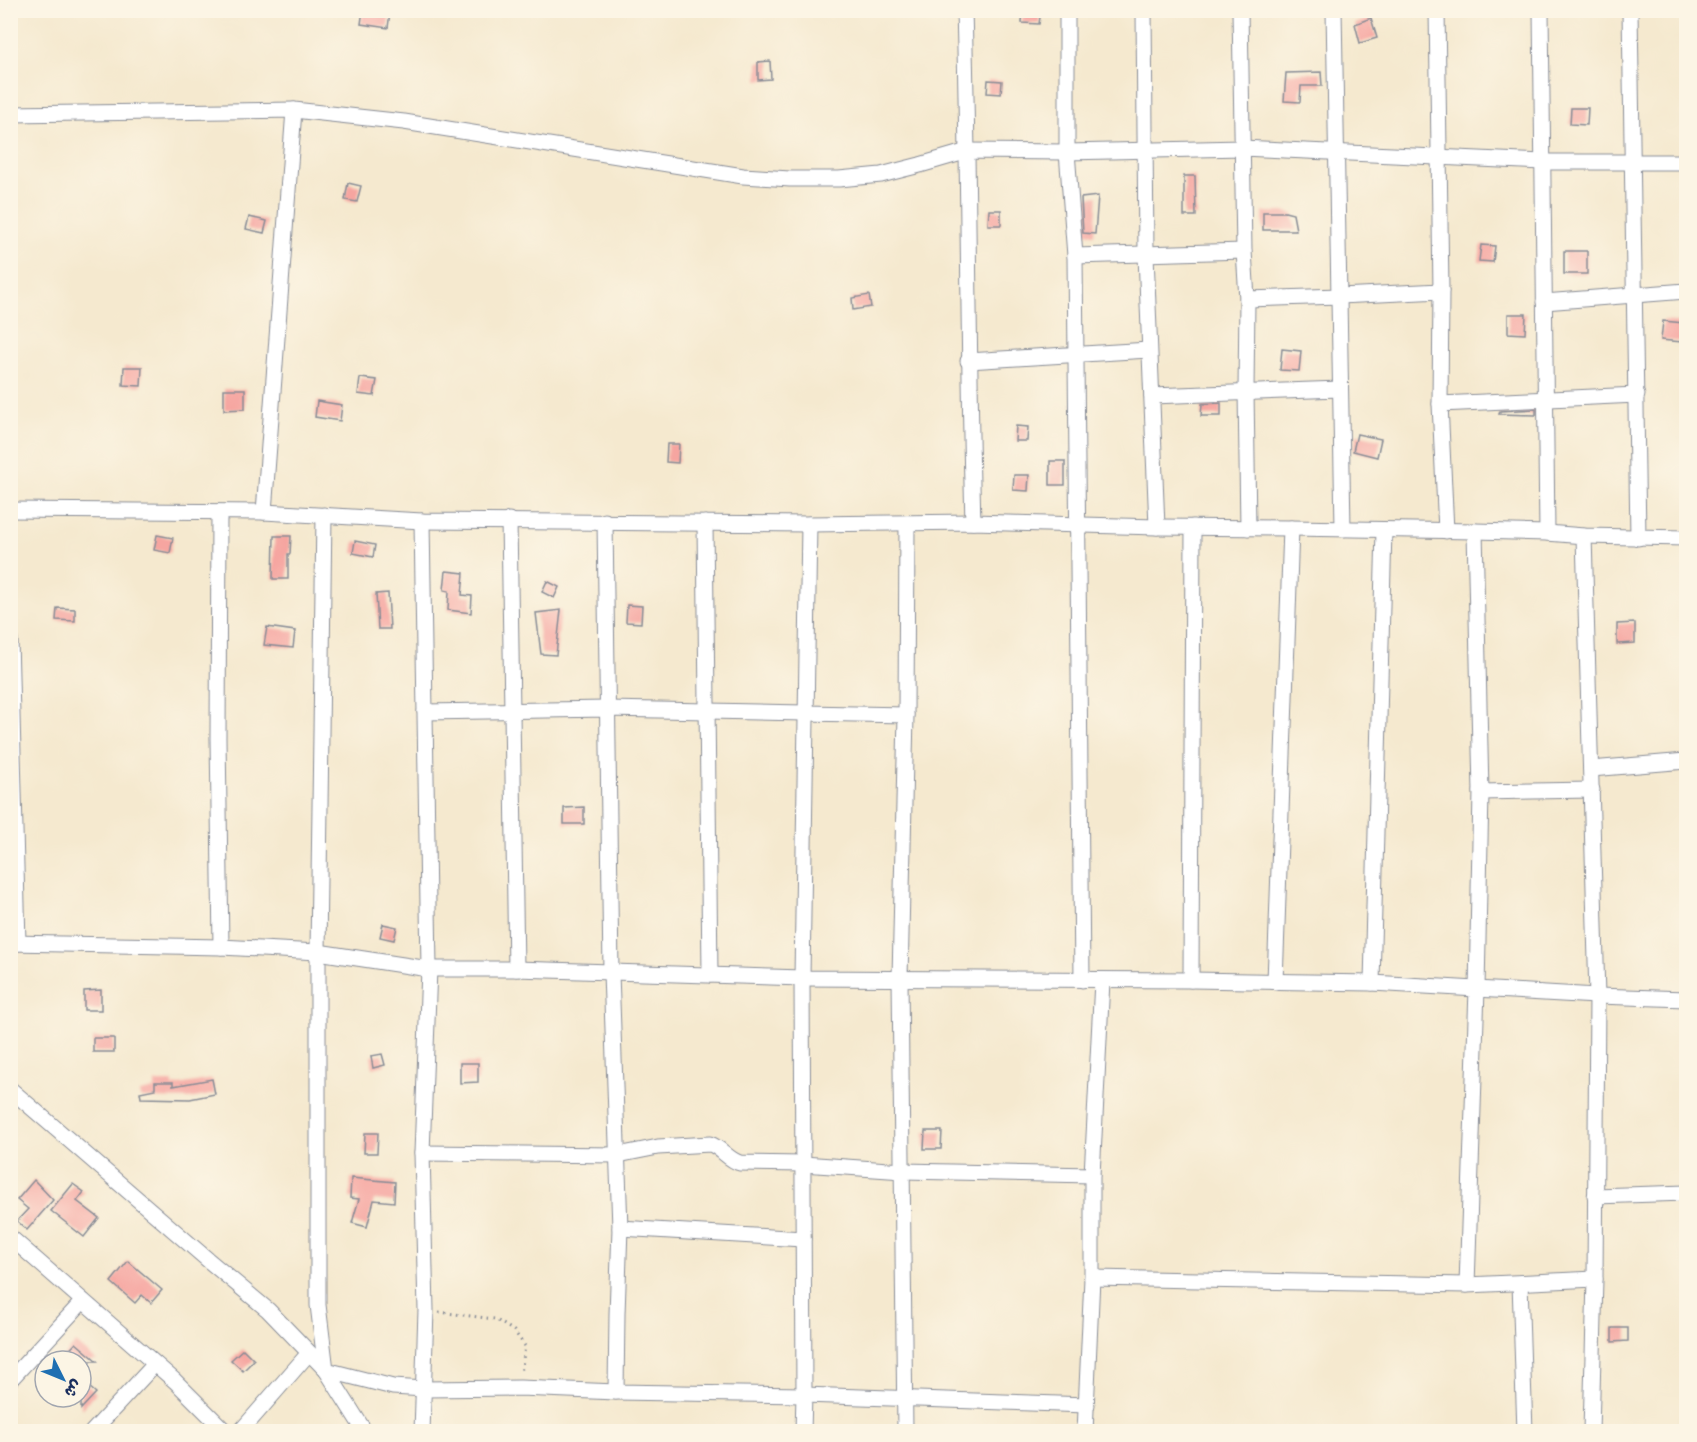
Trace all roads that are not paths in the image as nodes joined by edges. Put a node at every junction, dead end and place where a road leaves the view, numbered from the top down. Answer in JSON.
{"nodes":[{"id":1,"x":964,"y":10,"type":"edge"},
{"id":2,"x":1067,"y":10,"type":"edge"},
{"id":3,"x":1143,"y":10,"type":"edge"},
{"id":4,"x":1240,"y":10,"type":"edge"},
{"id":5,"x":1334,"y":10,"type":"edge"},
{"id":6,"x":1437,"y":10,"type":"edge"},
{"id":7,"x":1541,"y":10,"type":"edge"},
{"id":8,"x":1630,"y":10,"type":"edge"},
{"id":9,"x":294,"y":110,"type":"junction"},
{"id":10,"x":10,"y":114,"type":"edge"},
{"id":11,"x":1242,"y":148,"type":"junction"},
{"id":12,"x":968,"y":151,"type":"junction"},
{"id":13,"x":1144,"y":151,"type":"junction"},
{"id":14,"x":1336,"y":151,"type":"junction"},
{"id":15,"x":1067,"y":152,"type":"junction"},
{"id":16,"x":1439,"y":158,"type":"junction"},
{"id":17,"x":1542,"y":162,"type":"junction"},
{"id":18,"x":1632,"y":162,"type":"junction"},
{"id":19,"x":1686,"y":162,"type":"edge"},
{"id":20,"x":1244,"y":251,"type":"junction"},
{"id":21,"x":1146,"y":255,"type":"junction"},
{"id":22,"x":1075,"y":256,"type":"junction"},
{"id":23,"x":1441,"y":291,"type":"junction"},
{"id":24,"x":1686,"y":291,"type":"edge"},
{"id":25,"x":1635,"y":294,"type":"junction"},
{"id":26,"x":1340,"y":296,"type":"junction"},
{"id":27,"x":1247,"y":299,"type":"junction"},
{"id":28,"x":1544,"y":302,"type":"junction"},
{"id":29,"x":1149,"y":350,"type":"junction"},
{"id":30,"x":1075,"y":354,"type":"junction"},
{"id":31,"x":968,"y":361,"type":"junction"},
{"id":32,"x":1340,"y":389,"type":"junction"},
{"id":33,"x":1246,"y":391,"type":"junction"},
{"id":34,"x":1637,"y":395,"type":"junction"},
{"id":35,"x":1152,"y":396,"type":"junction"},
{"id":36,"x":1545,"y":399,"type":"junction"},
{"id":37,"x":1440,"y":404,"type":"junction"},
{"id":38,"x":10,"y":510,"type":"edge"},
{"id":39,"x":264,"y":512,"type":"junction"},
{"id":40,"x":219,"y":513,"type":"junction"},
{"id":41,"x":324,"y":515,"type":"junction"},
{"id":42,"x":422,"y":520,"type":"junction"},
{"id":43,"x":508,"y":520,"type":"junction"},
{"id":44,"x":605,"y":521,"type":"junction"},
{"id":45,"x":973,"y":522,"type":"junction"},
{"id":46,"x":705,"y":523,"type":"junction"},
{"id":47,"x":907,"y":523,"type":"junction"},
{"id":48,"x":809,"y":524,"type":"junction"},
{"id":49,"x":1077,"y":525,"type":"junction"},
{"id":50,"x":1157,"y":527,"type":"junction"},
{"id":51,"x":1193,"y":527,"type":"junction"},
{"id":52,"x":1248,"y":528,"type":"junction"},
{"id":53,"x":1291,"y":528,"type":"junction"},
{"id":54,"x":1343,"y":529,"type":"junction"},
{"id":55,"x":1383,"y":530,"type":"junction"},
{"id":56,"x":1446,"y":531,"type":"junction"},
{"id":57,"x":1475,"y":531,"type":"junction"},
{"id":58,"x":1547,"y":533,"type":"junction"},
{"id":59,"x":1584,"y":536,"type":"junction"},
{"id":60,"x":1638,"y":537,"type":"junction"},
{"id":61,"x":1686,"y":538,"type":"edge"},
{"id":62,"x":10,"y":639,"type":"edge"},
{"id":63,"x":608,"y":709,"type":"junction"},
{"id":64,"x":512,"y":710,"type":"junction"},
{"id":65,"x":707,"y":711,"type":"junction"},
{"id":66,"x":425,"y":712,"type":"junction"},
{"id":67,"x":806,"y":714,"type":"junction"},
{"id":68,"x":906,"y":715,"type":"junction"},
{"id":69,"x":1686,"y":761,"type":"edge"},
{"id":70,"x":1591,"y":769,"type":"junction"},
{"id":71,"x":1592,"y":790,"type":"junction"},
{"id":72,"x":1481,"y":792,"type":"junction"},
{"id":73,"x":14,"y":943,"type":"edge"},
{"id":74,"x":220,"y":947,"type":"junction"},
{"id":75,"x":318,"y":952,"type":"junction"},
{"id":76,"x":429,"y":969,"type":"junction"},
{"id":77,"x":516,"y":969,"type":"junction"},
{"id":78,"x":611,"y":973,"type":"junction"},
{"id":79,"x":710,"y":975,"type":"junction"},
{"id":80,"x":802,"y":978,"type":"junction"},
{"id":81,"x":900,"y":978,"type":"junction"},
{"id":82,"x":1082,"y":980,"type":"junction"},
{"id":83,"x":1191,"y":980,"type":"junction"},
{"id":84,"x":1102,"y":981,"type":"junction"},
{"id":85,"x":1275,"y":982,"type":"junction"},
{"id":86,"x":1372,"y":983,"type":"junction"},
{"id":87,"x":1477,"y":989,"type":"junction"},
{"id":88,"x":1597,"y":996,"type":"junction"},
{"id":89,"x":1686,"y":999,"type":"edge"},
{"id":90,"x":10,"y":1089,"type":"edge"},
{"id":91,"x":422,"y":1153,"type":"junction"},
{"id":92,"x":618,"y":1155,"type":"junction"},
{"id":93,"x":803,"y":1164,"type":"junction"},
{"id":94,"x":903,"y":1171,"type":"junction"},
{"id":95,"x":1092,"y":1175,"type":"junction"},
{"id":96,"x":1686,"y":1194,"type":"edge"},
{"id":97,"x":1596,"y":1196,"type":"junction"},
{"id":98,"x":620,"y":1228,"type":"junction"},
{"id":99,"x":10,"y":1237,"type":"edge"},
{"id":100,"x":803,"y":1239,"type":"junction"},
{"id":101,"x":1092,"y":1278,"type":"junction"},
{"id":102,"x":1595,"y":1279,"type":"junction"},
{"id":103,"x":1520,"y":1282,"type":"junction"},
{"id":104,"x":1467,"y":1285,"type":"junction"},
{"id":105,"x":83,"y":1301,"type":"junction"},
{"id":106,"x":309,"y":1353,"type":"junction"},
{"id":107,"x":155,"y":1364,"type":"junction"},
{"id":108,"x":326,"y":1370,"type":"junction"},
{"id":109,"x":10,"y":1380,"type":"edge"},
{"id":110,"x":424,"y":1389,"type":"junction"},
{"id":111,"x":616,"y":1392,"type":"junction"},
{"id":112,"x":804,"y":1395,"type":"junction"},
{"id":113,"x":906,"y":1399,"type":"junction"},
{"id":114,"x":1087,"y":1405,"type":"junction"},
{"id":115,"x":92,"y":1431,"type":"edge"},
{"id":116,"x":226,"y":1431,"type":"edge"},
{"id":117,"x":240,"y":1431,"type":"edge"},
{"id":118,"x":365,"y":1431,"type":"edge"},
{"id":119,"x":422,"y":1431,"type":"edge"},
{"id":120,"x":803,"y":1431,"type":"edge"},
{"id":121,"x":905,"y":1431,"type":"edge"},
{"id":122,"x":1085,"y":1431,"type":"edge"},
{"id":123,"x":1525,"y":1431,"type":"edge"},
{"id":124,"x":1591,"y":1431,"type":"edge"}],
"edges":[{"from":1,"to":12,"type":"street"},
{"from":2,"to":15,"type":"street"},
{"from":3,"to":13,"type":"street"},
{"from":4,"to":11,"type":"street"},
{"from":5,"to":14,"type":"street"},
{"from":6,"to":16,"type":"street"},
{"from":7,"to":17,"type":"street"},
{"from":8,"to":18,"type":"street"},
{"from":9,"to":10,"type":"street"},
{"from":9,"to":12,"type":"street"},
{"from":9,"to":39,"type":"street"},
{"from":11,"to":13,"type":"street"},
{"from":11,"to":14,"type":"street"},
{"from":11,"to":20,"type":"street"},
{"from":12,"to":15,"type":"street"},
{"from":12,"to":31,"type":"street"},
{"from":13,"to":15,"type":"street"},
{"from":13,"to":21,"type":"street"},
{"from":14,"to":16,"type":"street"},
{"from":14,"to":26,"type":"street"},
{"from":15,"to":22,"type":"street"},
{"from":16,"to":17,"type":"street"},
{"from":16,"to":23,"type":"street"},
{"from":17,"to":18,"type":"street"},
{"from":17,"to":28,"type":"street"},
{"from":18,"to":19,"type":"street"},
{"from":18,"to":25,"type":"street"},
{"from":20,"to":21,"type":"street"},
{"from":20,"to":27,"type":"street"},
{"from":21,"to":22,"type":"street"},
{"from":21,"to":29,"type":"street"},
{"from":22,"to":30,"type":"street"},
{"from":23,"to":26,"type":"street"},
{"from":23,"to":37,"type":"street"},
{"from":24,"to":25,"type":"street"},
{"from":25,"to":28,"type":"street"},
{"from":25,"to":34,"type":"street"},
{"from":26,"to":27,"type":"street"},
{"from":26,"to":32,"type":"street"},
{"from":27,"to":33,"type":"street"},
{"from":28,"to":36,"type":"street"},
{"from":29,"to":30,"type":"street"},
{"from":29,"to":35,"type":"street"},
{"from":30,"to":31,"type":"street"},
{"from":30,"to":49,"type":"street"},
{"from":31,"to":45,"type":"street"},
{"from":32,"to":33,"type":"street"},
{"from":32,"to":54,"type":"street"},
{"from":33,"to":35,"type":"street"},
{"from":33,"to":52,"type":"street"},
{"from":34,"to":36,"type":"street"},
{"from":34,"to":60,"type":"street"},
{"from":35,"to":50,"type":"street"},
{"from":36,"to":37,"type":"street"},
{"from":36,"to":58,"type":"street"},
{"from":37,"to":56,"type":"street"},
{"from":38,"to":40,"type":"street"},
{"from":39,"to":40,"type":"street"},
{"from":39,"to":41,"type":"street"},
{"from":40,"to":74,"type":"street"},
{"from":41,"to":42,"type":"street"},
{"from":41,"to":75,"type":"street"},
{"from":42,"to":43,"type":"street"},
{"from":42,"to":66,"type":"street"},
{"from":43,"to":44,"type":"street"},
{"from":43,"to":64,"type":"street"},
{"from":44,"to":46,"type":"street"},
{"from":44,"to":63,"type":"street"},
{"from":45,"to":47,"type":"street"},
{"from":45,"to":49,"type":"street"},
{"from":46,"to":48,"type":"street"},
{"from":46,"to":65,"type":"street"},
{"from":47,"to":48,"type":"street"},
{"from":47,"to":68,"type":"street"},
{"from":48,"to":67,"type":"street"},
{"from":49,"to":50,"type":"street"},
{"from":49,"to":82,"type":"street"},
{"from":50,"to":51,"type":"street"},
{"from":51,"to":52,"type":"street"},
{"from":51,"to":83,"type":"street"},
{"from":52,"to":53,"type":"street"},
{"from":53,"to":54,"type":"street"},
{"from":53,"to":85,"type":"street"},
{"from":54,"to":55,"type":"street"},
{"from":55,"to":56,"type":"street"},
{"from":55,"to":86,"type":"street"},
{"from":56,"to":57,"type":"street"},
{"from":57,"to":58,"type":"street"},
{"from":57,"to":72,"type":"street"},
{"from":58,"to":59,"type":"street"},
{"from":59,"to":60,"type":"street"},
{"from":59,"to":70,"type":"street"},
{"from":60,"to":61,"type":"street"},
{"from":62,"to":73,"type":"street"},
{"from":63,"to":64,"type":"street"},
{"from":63,"to":65,"type":"street"},
{"from":63,"to":78,"type":"street"},
{"from":64,"to":66,"type":"street"},
{"from":64,"to":77,"type":"street"},
{"from":65,"to":67,"type":"street"},
{"from":65,"to":79,"type":"street"},
{"from":66,"to":76,"type":"street"},
{"from":67,"to":68,"type":"street"},
{"from":67,"to":80,"type":"street"},
{"from":68,"to":81,"type":"street"},
{"from":69,"to":70,"type":"street"},
{"from":70,"to":71,"type":"street"},
{"from":71,"to":72,"type":"street"},
{"from":71,"to":88,"type":"street"},
{"from":72,"to":87,"type":"street"},
{"from":73,"to":74,"type":"street"},
{"from":74,"to":75,"type":"street"},
{"from":75,"to":76,"type":"street"},
{"from":75,"to":108,"type":"street"},
{"from":76,"to":77,"type":"street"},
{"from":76,"to":91,"type":"street"},
{"from":77,"to":78,"type":"street"},
{"from":78,"to":79,"type":"street"},
{"from":78,"to":92,"type":"street"},
{"from":79,"to":80,"type":"street"},
{"from":80,"to":81,"type":"street"},
{"from":80,"to":93,"type":"street"},
{"from":81,"to":82,"type":"street"},
{"from":81,"to":94,"type":"street"},
{"from":82,"to":84,"type":"street"},
{"from":83,"to":84,"type":"street"},
{"from":83,"to":85,"type":"street"},
{"from":84,"to":95,"type":"street"},
{"from":85,"to":86,"type":"street"},
{"from":86,"to":87,"type":"street"},
{"from":87,"to":88,"type":"street"},
{"from":87,"to":104,"type":"street"},
{"from":88,"to":89,"type":"street"},
{"from":88,"to":97,"type":"street"},
{"from":90,"to":106,"type":"street"},
{"from":91,"to":92,"type":"street"},
{"from":91,"to":110,"type":"street"},
{"from":92,"to":93,"type":"street"},
{"from":92,"to":98,"type":"street"},
{"from":93,"to":94,"type":"street"},
{"from":93,"to":100,"type":"street"},
{"from":94,"to":95,"type":"street"},
{"from":94,"to":113,"type":"street"},
{"from":95,"to":101,"type":"street"},
{"from":96,"to":97,"type":"street"},
{"from":97,"to":102,"type":"street"},
{"from":98,"to":100,"type":"street"},
{"from":98,"to":111,"type":"street"},
{"from":99,"to":105,"type":"street"},
{"from":100,"to":112,"type":"street"},
{"from":101,"to":104,"type":"street"},
{"from":101,"to":114,"type":"street"},
{"from":102,"to":103,"type":"street"},
{"from":102,"to":124,"type":"street"},
{"from":103,"to":104,"type":"street"},
{"from":103,"to":123,"type":"street"},
{"from":105,"to":107,"type":"street"},
{"from":105,"to":109,"type":"street"},
{"from":106,"to":108,"type":"street"},
{"from":106,"to":117,"type":"street"},
{"from":107,"to":115,"type":"street"},
{"from":107,"to":116,"type":"street"},
{"from":108,"to":110,"type":"street"},
{"from":108,"to":118,"type":"street"},
{"from":110,"to":111,"type":"street"},
{"from":110,"to":119,"type":"street"},
{"from":111,"to":112,"type":"street"},
{"from":112,"to":113,"type":"street"},
{"from":112,"to":120,"type":"street"},
{"from":113,"to":114,"type":"street"},
{"from":113,"to":121,"type":"street"},
{"from":114,"to":122,"type":"street"}]}
